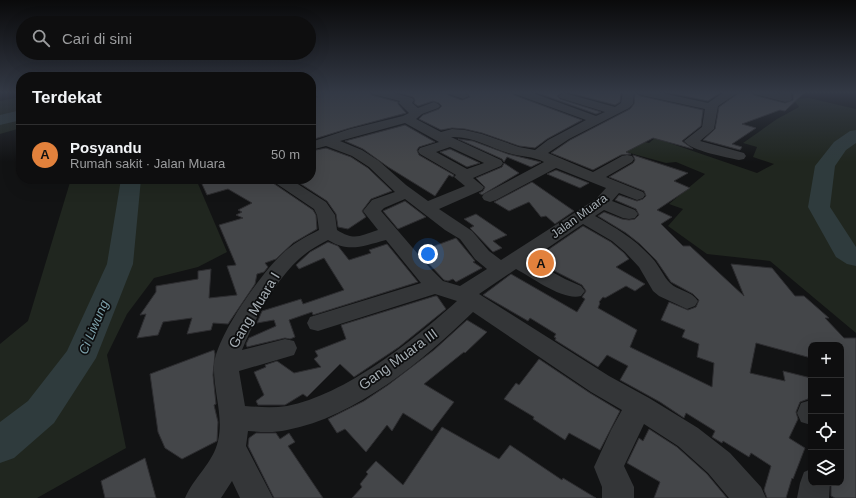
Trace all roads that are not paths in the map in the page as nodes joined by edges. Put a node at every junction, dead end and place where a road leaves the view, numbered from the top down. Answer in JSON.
{"nodes":[{"id":1,"x":412,"y":115,"type":"joint"},
{"id":2,"x":583,"y":115,"type":"edge"},
{"id":3,"x":607,"y":115,"type":"edge"},
{"id":4,"x":710,"y":115,"type":"edge"},
{"id":5,"x":596,"y":120,"type":"junction"},
{"id":6,"x":445,"y":139,"type":"junction"},
{"id":7,"x":327,"y":141,"type":"junction"},
{"id":8,"x":316,"y":144,"type":"edge"},
{"id":9,"x":539,"y":154,"type":"junction"},
{"id":10,"x":739,"y":156,"type":"dead end"},
{"id":11,"x":627,"y":159,"type":"dead end"},
{"id":12,"x":555,"y":162,"type":"junction"},
{"id":13,"x":466,"y":175,"type":"junction"},
{"id":14,"x":594,"y":178,"type":"junction"},
{"id":15,"x":290,"y":184,"type":"edge"},
{"id":16,"x":616,"y":187,"type":"junction"},
{"id":17,"x":407,"y":193,"type":"junction"},
{"id":18,"x":637,"y":194,"type":"dead end"},
{"id":19,"x":490,"y":197,"type":"dead end"},
{"id":20,"x":602,"y":203,"type":"junction"},
{"id":21,"x":426,"y":208,"type":"junction"},
{"id":22,"x":629,"y":214,"type":"dead end"},
{"id":23,"x":583,"y":216,"type":"junction"},
{"id":24,"x":328,"y":232,"type":"junction"},
{"id":25,"x":389,"y":233,"type":"junction"},
{"id":26,"x":508,"y":265,"type":"junction"},
{"id":27,"x":436,"y":286,"type":"junction"},
{"id":28,"x":574,"y":291,"type":"dead end"},
{"id":29,"x":467,"y":297,"type":"junction"},
{"id":30,"x":687,"y":301,"type":"dead end"},
{"id":31,"x":318,"y":323,"type":"dead end"},
{"id":32,"x":285,"y":348,"type":"dead end"},
{"id":33,"x":227,"y":364,"type":"junction"},
{"id":34,"x":639,"y":406,"type":"junction"},
{"id":35,"x":233,"y":418,"type":"junction"},
{"id":36,"x":231,"y":447,"type":"junction"},
{"id":37,"x":815,"y":486,"type":"edge"},
{"id":38,"x":208,"y":489,"type":"edge"},
{"id":39,"x":257,"y":498,"type":"edge"},
{"id":40,"x":618,"y":498,"type":"edge"},
{"id":41,"x":750,"y":498,"type":"edge"},
{"id":42,"x":813,"y":498,"type":"edge"}],
"edges":[{"from":1,"to":6,"type":"street"},
{"from":1,"to":7,"type":"street"},
{"from":2,"to":5,"type":"street"},
{"from":3,"to":5,"type":"street"},
{"from":4,"to":10,"type":"street"},
{"from":5,"to":9,"type":"street"},
{"from":6,"to":9,"type":"street","name":"Jalan Muara"},
{"from":6,"to":13,"type":"street","name":"Jalan Muara"},
{"from":6,"to":13,"type":"street"},
{"from":7,"to":8,"type":"street"},
{"from":7,"to":17,"type":"street"},
{"from":9,"to":12,"type":"street","name":"Jalan Muara"},
{"from":11,"to":14,"type":"street"},
{"from":12,"to":14,"type":"street","name":"Jalan Muara"},
{"from":12,"to":19,"type":"street"},
{"from":13,"to":21,"type":"street"},
{"from":14,"to":16,"type":"street","name":"Jalan Muara"},
{"from":15,"to":24,"type":"street"},
{"from":16,"to":18,"type":"street","name":"Jalan Muara"},
{"from":16,"to":20,"type":"street","name":"Jalan Muara"},
{"from":17,"to":21,"type":"street"},
{"from":17,"to":25,"type":"street"},
{"from":20,"to":22,"type":"street"},
{"from":20,"to":23,"type":"street","name":"Jalan Muara"},
{"from":21,"to":26,"type":"street"},
{"from":23,"to":26,"type":"street","name":"Jalan Muara"},
{"from":23,"to":30,"type":"street"},
{"from":24,"to":25,"type":"street"},
{"from":24,"to":33,"type":"street","name":"Gang Muara I"},
{"from":25,"to":27,"type":"street"},
{"from":26,"to":28,"type":"street"},
{"from":26,"to":29,"type":"street","name":"Jalan Muara"},
{"from":27,"to":29,"type":"street"},
{"from":27,"to":31,"type":"street"},
{"from":29,"to":34,"type":"street"},
{"from":29,"to":35,"type":"street","name":"Gang Muara III"},
{"from":32,"to":33,"type":"street"},
{"from":33,"to":35,"type":"street","name":"Gang Muara I"},
{"from":34,"to":40,"type":"street"},
{"from":34,"to":41,"type":"street"},
{"from":35,"to":36,"type":"street","name":"Gang Muara I"},
{"from":36,"to":38,"type":"street","name":"Gang Muara I"},
{"from":36,"to":39,"type":"street"},
{"from":37,"to":42,"type":"street"}]}
